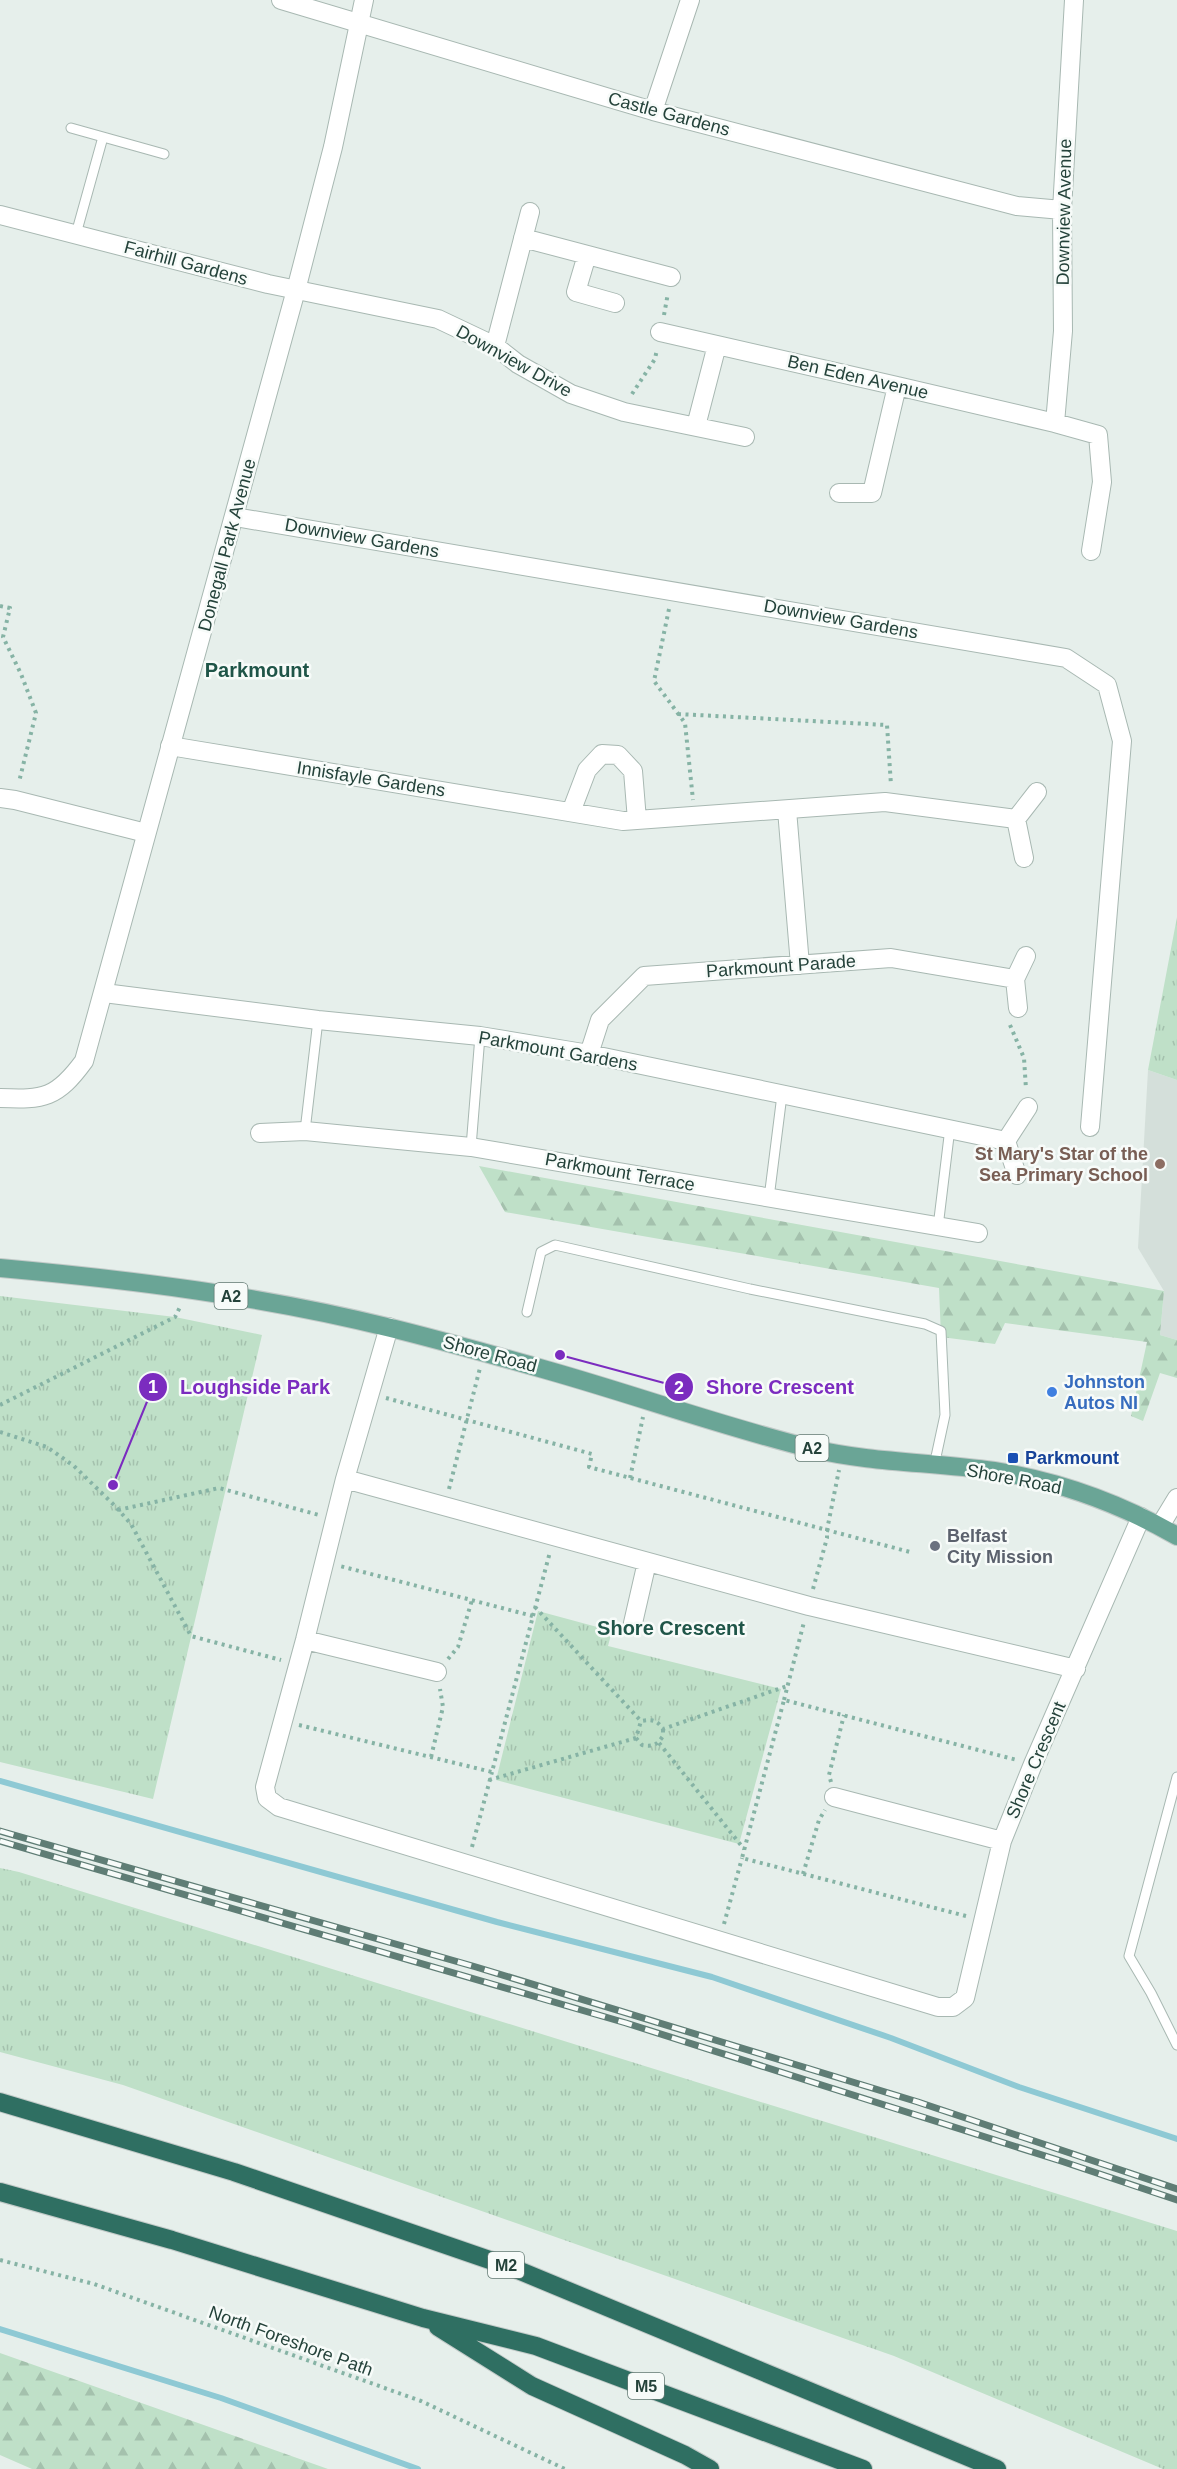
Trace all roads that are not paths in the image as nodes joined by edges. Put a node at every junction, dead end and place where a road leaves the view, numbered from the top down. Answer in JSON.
{"nodes":[{"id":1,"x":281,"y":0,"type":"edge"},
{"id":2,"x":364,"y":0,"type":"edge"},
{"id":3,"x":690,"y":0,"type":"edge"},
{"id":4,"x":1074,"y":0,"type":"edge"},
{"id":5,"x":359,"y":23,"type":"junction"},
{"id":6,"x":653,"y":111,"type":"junction"},
{"id":7,"x":71,"y":128,"type":"dead end"},
{"id":8,"x":103,"y":137,"type":"junction"},
{"id":9,"x":164,"y":154,"type":"dead end"},
{"id":10,"x":1062,"y":210,"type":"junction"},
{"id":11,"x":530,"y":212,"type":"dead end"},
{"id":12,"x":0,"y":215,"type":"edge"},
{"id":13,"x":76,"y":234,"type":"junction"},
{"id":14,"x":523,"y":238,"type":"junction"},
{"id":15,"x":586,"y":255,"type":"junction"},
{"id":16,"x":671,"y":277,"type":"dead end"},
{"id":17,"x":296,"y":290,"type":"junction"},
{"id":18,"x":615,"y":303,"type":"dead end"},
{"id":19,"x":660,"y":332,"type":"dead end"},
{"id":20,"x":717,"y":345,"type":"junction"},
{"id":21,"x":495,"y":346,"type":"junction"},
{"id":22,"x":897,"y":386,"type":"junction"},
{"id":23,"x":1055,"y":423,"type":"junction"},
{"id":24,"x":696,"y":426,"type":"junction"},
{"id":25,"x":745,"y":437,"type":"dead end"},
{"id":26,"x":839,"y":493,"type":"dead end"},
{"id":27,"x":235,"y":517,"type":"junction"},
{"id":28,"x":1091,"y":551,"type":"dead end"},
{"id":29,"x":170,"y":746,"type":"junction"},
{"id":30,"x":1037,"y":792,"type":"dead end"},
{"id":31,"x":8,"y":799,"type":"edge"},
{"id":32,"x":787,"y":810,"type":"junction"},
{"id":33,"x":571,"y":812,"type":"junction"},
{"id":34,"x":1016,"y":819,"type":"junction"},
{"id":35,"x":637,"y":820,"type":"junction"},
{"id":36,"x":146,"y":833,"type":"junction"},
{"id":37,"x":1024,"y":858,"type":"dead end"},
{"id":38,"x":1026,"y":956,"type":"dead end"},
{"id":39,"x":800,"y":965,"type":"junction"},
{"id":40,"x":1015,"y":979,"type":"junction"},
{"id":41,"x":104,"y":993,"type":"junction"},
{"id":42,"x":1018,"y":1008,"type":"road end"},
{"id":43,"x":318,"y":1020,"type":"junction"},
{"id":44,"x":480,"y":1036,"type":"junction"},
{"id":45,"x":589,"y":1054,"type":"junction"},
{"id":46,"x":782,"y":1095,"type":"junction"},
{"id":47,"x":0,"y":1098,"type":"edge"},
{"id":48,"x":1028,"y":1107,"type":"road end"},
{"id":49,"x":1090,"y":1127,"type":"dead end"},
{"id":50,"x":950,"y":1128,"type":"junction"},
{"id":51,"x":305,"y":1131,"type":"junction"},
{"id":52,"x":260,"y":1133,"type":"dead end"},
{"id":53,"x":1006,"y":1141,"type":"junction"},
{"id":54,"x":471,"y":1147,"type":"junction"},
{"id":55,"x":1017,"y":1175,"type":"dead end"},
{"id":56,"x":769,"y":1198,"type":"junction"},
{"id":57,"x":938,"y":1227,"type":"junction"},
{"id":58,"x":978,"y":1233,"type":"dead end"},
{"id":59,"x":0,"y":1268,"type":"edge"},
{"id":60,"x":527,"y":1312,"type":"dead end"},
{"id":61,"x":388,"y":1327,"type":"junction"},
{"id":62,"x":934,"y":1466,"type":"junction"},
{"id":63,"x":345,"y":1479,"type":"junction"},
{"id":64,"x":1177,"y":1498,"type":"edge"},
{"id":65,"x":1141,"y":1517,"type":"junction"},
{"id":66,"x":1160,"y":1526,"type":"junction"},
{"id":67,"x":1177,"y":1536,"type":"edge"},
{"id":68,"x":647,"y":1562,"type":"junction"},
{"id":69,"x":633,"y":1623,"type":"dead end"},
{"id":70,"x":305,"y":1640,"type":"junction"},
{"id":71,"x":1076,"y":1668,"type":"junction"},
{"id":72,"x":436,"y":1672,"type":"dead end"},
{"id":73,"x":1177,"y":1777,"type":"edge"},
{"id":74,"x":834,"y":1797,"type":"dead end"},
{"id":75,"x":1002,"y":1841,"type":"junction"},
{"id":76,"x":1177,"y":2045,"type":"edge"},
{"id":77,"x":0,"y":2102,"type":"edge"},
{"id":78,"x":0,"y":2192,"type":"edge"},
{"id":79,"x":423,"y":2318,"type":"junction"},
{"id":80,"x":710,"y":2469,"type":"edge"},
{"id":81,"x":863,"y":2469,"type":"edge"},
{"id":82,"x":997,"y":2469,"type":"edge"}],
"edges":[{"from":1,"to":5,"type":"street","name":"Castle Gardens"},
{"from":2,"to":5,"type":"street","name":"Donegall Park Avenue"},
{"from":3,"to":6,"type":"street"},
{"from":4,"to":10,"type":"street","name":"Downview Avenue"},
{"from":5,"to":6,"type":"street","name":"Castle Gardens"},
{"from":5,"to":17,"type":"street","name":"Donegall Park Avenue"},
{"from":6,"to":10,"type":"street","name":"Castle Gardens"},
{"from":7,"to":8,"type":"lane"},
{"from":8,"to":9,"type":"lane"},
{"from":8,"to":13,"type":"lane"},
{"from":10,"to":23,"type":"street","name":"Downview Avenue"},
{"from":11,"to":14,"type":"street"},
{"from":12,"to":13,"type":"street","name":"Fairhill Gardens"},
{"from":13,"to":17,"type":"street","name":"Fairhill Gardens"},
{"from":14,"to":15,"type":"street"},
{"from":14,"to":21,"type":"street"},
{"from":15,"to":16,"type":"street"},
{"from":15,"to":18,"type":"street"},
{"from":17,"to":21,"type":"street","name":"Downview Drive"},
{"from":17,"to":27,"type":"street","name":"Donegall Park Avenue"},
{"from":19,"to":20,"type":"street","name":"Ben Eden Avenue"},
{"from":20,"to":22,"type":"street","name":"Ben Eden Avenue"},
{"from":20,"to":24,"type":"street"},
{"from":21,"to":24,"type":"street","name":"Downview Drive"},
{"from":22,"to":23,"type":"street","name":"Ben Eden Avenue"},
{"from":22,"to":26,"type":"street"},
{"from":23,"to":28,"type":"street","name":"Ben Eden Avenue"},
{"from":24,"to":25,"type":"street","name":"Downview Drive"},
{"from":27,"to":29,"type":"street","name":"Donegall Park Avenue"},
{"from":27,"to":49,"type":"street","name":"Downview Gardens"},
{"from":29,"to":33,"type":"street","name":"Innisfayle Gardens"},
{"from":29,"to":36,"type":"street","name":"Donegall Park Avenue"},
{"from":30,"to":34,"type":"street"},
{"from":31,"to":36,"type":"street"},
{"from":32,"to":34,"type":"street","name":"Innisfayle Gardens"},
{"from":32,"to":35,"type":"street","name":"Innisfayle Gardens"},
{"from":32,"to":39,"type":"street"},
{"from":33,"to":35,"type":"street","name":"Innisfayle Gardens"},
{"from":33,"to":35,"type":"street"},
{"from":34,"to":37,"type":"street"},
{"from":36,"to":41,"type":"street","name":"Donegall Park Avenue"},
{"from":38,"to":40,"type":"street"},
{"from":39,"to":40,"type":"street","name":"Parkmount Parade"},
{"from":39,"to":45,"type":"street","name":"Parkmount Parade"},
{"from":40,"to":42,"type":"street"},
{"from":41,"to":43,"type":"street","name":"Parkmount Gardens"},
{"from":41,"to":47,"type":"street","name":"Donegall Park Avenue"},
{"from":43,"to":44,"type":"street","name":"Parkmount Gardens"},
{"from":43,"to":51,"type":"lane"},
{"from":44,"to":45,"type":"street","name":"Parkmount Gardens"},
{"from":44,"to":54,"type":"lane"},
{"from":45,"to":46,"type":"street","name":"Parkmount Gardens"},
{"from":46,"to":50,"type":"street","name":"Parkmount Gardens"},
{"from":46,"to":56,"type":"lane"},
{"from":48,"to":53,"type":"street"},
{"from":50,"to":53,"type":"street","name":"Parkmount Gardens"},
{"from":50,"to":57,"type":"lane"},
{"from":51,"to":52,"type":"street","name":"Parkmount Terrace"},
{"from":51,"to":54,"type":"street","name":"Parkmount Terrace"},
{"from":53,"to":55,"type":"street"},
{"from":54,"to":56,"type":"street","name":"Parkmount Terrace"},
{"from":56,"to":57,"type":"street","name":"Parkmount Terrace"},
{"from":57,"to":58,"type":"street","name":"Parkmount Terrace"},
{"from":59,"to":61,"type":"main road","name":"Shore Road","number":"A2"},
{"from":60,"to":62,"type":"lane"},
{"from":61,"to":62,"type":"main road","name":"Shore Road","number":"A2"},
{"from":61,"to":63,"type":"street"},
{"from":62,"to":65,"type":"main road","name":"Shore Road","number":"A2"},
{"from":63,"to":68,"type":"street"},
{"from":63,"to":70,"type":"street"},
{"from":64,"to":66,"type":"street"},
{"from":65,"to":66,"type":"main road","name":"Shore Road","number":"A2"},
{"from":65,"to":71,"type":"street","name":"Shore Crescent"},
{"from":66,"to":67,"type":"main road","name":"Shore Road","number":"A2"},
{"from":68,"to":69,"type":"street"},
{"from":68,"to":71,"type":"street"},
{"from":70,"to":72,"type":"street"},
{"from":70,"to":75,"type":"street","name":"Shore Crescent"},
{"from":71,"to":75,"type":"street","name":"Shore Crescent"},
{"from":73,"to":76,"type":"lane"},
{"from":74,"to":75,"type":"street"},
{"from":77,"to":82,"type":"highway","number":"M2"},
{"from":78,"to":79,"type":"highway"},
{"from":79,"to":80,"type":"highway"},
{"from":79,"to":81,"type":"highway","number":"M5"}]}
